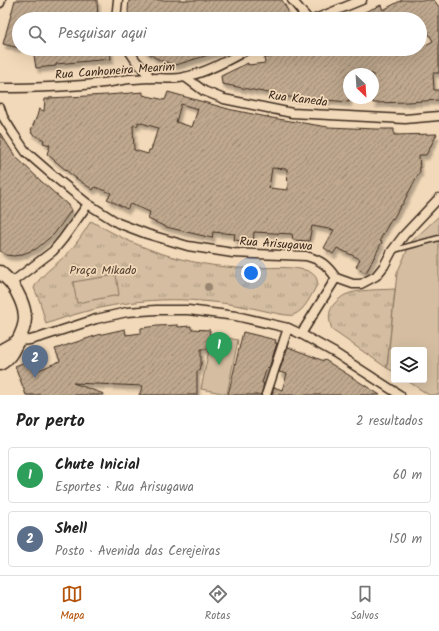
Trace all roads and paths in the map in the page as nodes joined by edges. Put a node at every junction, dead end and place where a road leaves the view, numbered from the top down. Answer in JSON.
{"nodes":[{"id":1,"x":118,"y":0,"type":"edge"},
{"id":2,"x":292,"y":0,"type":"edge"},
{"id":3,"x":362,"y":0,"type":"edge"},
{"id":4,"x":117,"y":12,"type":"edge"},
{"id":5,"x":302,"y":12,"type":"edge"},
{"id":6,"x":332,"y":12,"type":"edge"},
{"id":7,"x":133,"y":56,"type":"edge"},
{"id":8,"x":235,"y":56,"type":"edge"},
{"id":9,"x":185,"y":77,"type":"junction"},
{"id":10,"x":151,"y":78,"type":"junction"},
{"id":11,"x":0,"y":88,"type":"edge"},
{"id":12,"x":0,"y":108,"type":"edge"},
{"id":13,"x":439,"y":116,"type":"edge"},
{"id":14,"x":439,"y":198,"type":"edge"},
{"id":15,"x":88,"y":204,"type":"junction"},
{"id":16,"x":439,"y":238,"type":"edge"},
{"id":17,"x":392,"y":251,"type":"junction"},
{"id":18,"x":0,"y":272,"type":"edge"},
{"id":19,"x":336,"y":278,"type":"junction"},
{"id":20,"x":11,"y":283,"type":"junction"},
{"id":21,"x":288,"y":328,"type":"junction"},
{"id":22,"x":301,"y":334,"type":"junction"},
{"id":23,"x":18,"y":341,"type":"junction"},
{"id":24,"x":0,"y":351,"type":"edge"},
{"id":25,"x":0,"y":364,"type":"edge"},
{"id":26,"x":266,"y":395,"type":"edge"},
{"id":27,"x":400,"y":395,"type":"edge"}],
"edges":[{"from":1,"to":4,"type":"street"},
{"from":2,"to":5,"type":"street"},
{"from":3,"to":6,"type":"street"},
{"from":7,"to":10,"type":"street"},
{"from":8,"to":9,"type":"street","name":"Rua Canhoneira Mearim"},
{"from":9,"to":10,"type":"street","name":"Rua Canhoneira Mearim"},
{"from":9,"to":13,"type":"street","name":"Rua Kaneda"},
{"from":10,"to":11,"type":"street","name":"Rua Canhoneira Mearim"},
{"from":12,"to":15,"type":"street","name":"Rua Arisugawa"},
{"from":14,"to":17,"type":"street"},
{"from":15,"to":19,"type":"street","name":"Rua Arisugawa"},
{"from":15,"to":20,"type":"street"},
{"from":16,"to":17,"type":"lane"},
{"from":17,"to":19,"type":"street"},
{"from":18,"to":20,"type":"main road"},
{"from":19,"to":22,"type":"street"},
{"from":20,"to":23,"type":"main road"},
{"from":21,"to":22,"type":"street"},
{"from":21,"to":23,"type":"street"},
{"from":21,"to":26,"type":"street"},
{"from":22,"to":27,"type":"street"},
{"from":23,"to":24,"type":"main road"},
{"from":23,"to":25,"type":"main road"}]}
